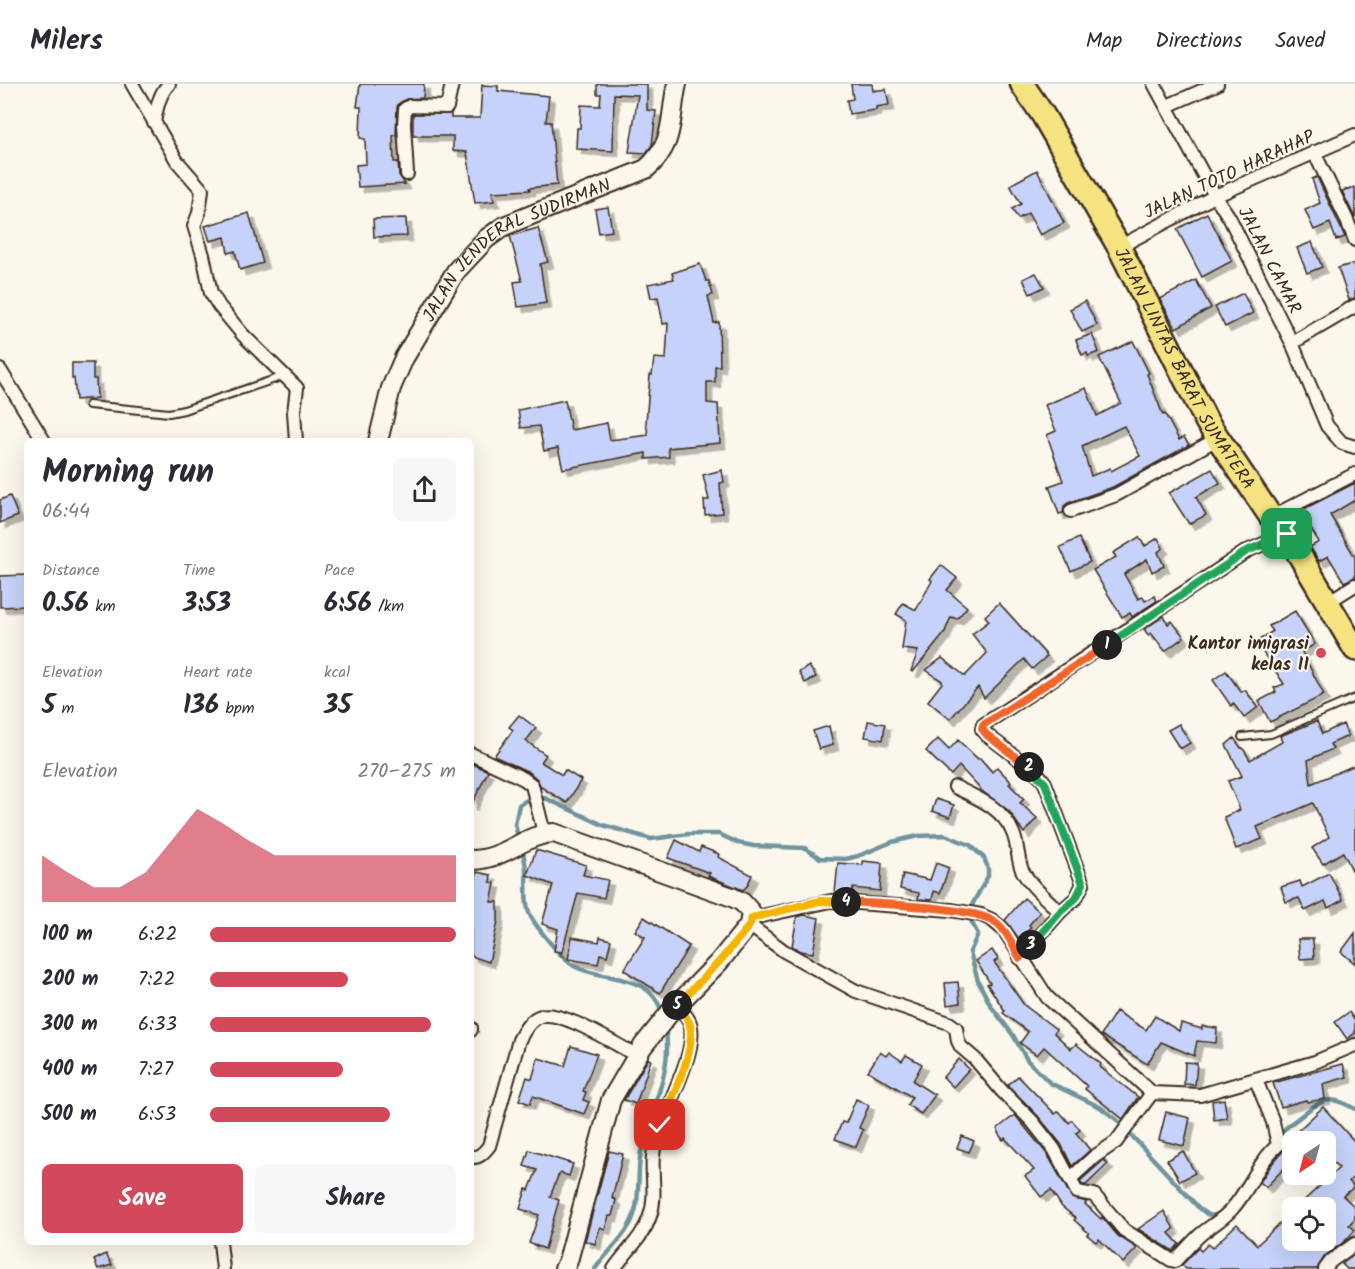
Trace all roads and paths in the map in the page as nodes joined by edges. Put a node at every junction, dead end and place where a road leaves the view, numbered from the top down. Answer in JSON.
{"nodes":[{"id":1,"x":132,"y":84,"type":"edge"},
{"id":2,"x":169,"y":84,"type":"edge"},
{"id":3,"x":452,"y":84,"type":"edge"},
{"id":4,"x":677,"y":84,"type":"edge"},
{"id":5,"x":1022,"y":84,"type":"edge"},
{"id":6,"x":1154,"y":84,"type":"edge"},
{"id":7,"x":1216,"y":84,"type":"edge"},
{"id":8,"x":1167,"y":106,"type":"junction"},
{"id":9,"x":153,"y":122,"type":"junction"},
{"id":10,"x":1355,"y":135,"type":"edge"},
{"id":11,"x":1314,"y":152,"type":"junction"},
{"id":12,"x":408,"y":174,"type":"dead end"},
{"id":13,"x":1215,"y":196,"type":"junction"},
{"id":14,"x":1355,"y":240,"type":"edge"},
{"id":15,"x":1119,"y":247,"type":"junction"},
{"id":16,"x":1355,"y":306,"type":"edge"},
{"id":17,"x":1292,"y":343,"type":"junction"},
{"id":18,"x":0,"y":370,"type":"edge"},
{"id":19,"x":285,"y":375,"type":"junction"},
{"id":20,"x":89,"y":405,"type":"dead end"},
{"id":21,"x":42,"y":438,"type":"edge"},
{"id":22,"x":296,"y":438,"type":"edge"},
{"id":23,"x":379,"y":438,"type":"edge"},
{"id":24,"x":1217,"y":439,"type":"junction"},
{"id":25,"x":1355,"y":447,"type":"edge"},
{"id":26,"x":1355,"y":474,"type":"edge"},
{"id":27,"x":1071,"y":511,"type":"dead end"},
{"id":28,"x":1271,"y":517,"type":"junction"},
{"id":29,"x":1287,"y":534,"type":"junction"},
{"id":30,"x":1355,"y":585,"type":"edge"},
{"id":31,"x":1328,"y":602,"type":"junction"},
{"id":32,"x":1355,"y":649,"type":"edge"},
{"id":33,"x":1355,"y":698,"type":"edge"},
{"id":34,"x":1242,"y":737,"type":"dead end"},
{"id":35,"x":474,"y":755,"type":"edge"},
{"id":36,"x":955,"y":787,"type":"dead end"},
{"id":37,"x":539,"y":835,"type":"junction"},
{"id":38,"x":474,"y":860,"type":"edge"},
{"id":39,"x":1060,"y":912,"type":"junction"},
{"id":40,"x":751,"y":922,"type":"junction"},
{"id":41,"x":1020,"y":958,"type":"junction"},
{"id":42,"x":674,"y":1007,"type":"junction"},
{"id":43,"x":1355,"y":1045,"type":"edge"},
{"id":44,"x":640,"y":1051,"type":"junction"},
{"id":45,"x":1256,"y":1080,"type":"junction"},
{"id":46,"x":1152,"y":1093,"type":"junction"},
{"id":47,"x":474,"y":1158,"type":"edge"},
{"id":48,"x":1070,"y":1179,"type":"junction"},
{"id":49,"x":1355,"y":1244,"type":"edge"},
{"id":50,"x":220,"y":1245,"type":"edge"},
{"id":51,"x":224,"y":1269,"type":"edge"},
{"id":52,"x":564,"y":1269,"type":"edge"},
{"id":53,"x":614,"y":1269,"type":"edge"},
{"id":54,"x":1325,"y":1269,"type":"edge"}],
"edges":[{"from":1,"to":9,"type":"street"},
{"from":2,"to":9,"type":"street"},
{"from":3,"to":12,"type":"street"},
{"from":4,"to":23,"type":"main road","name":"JALAN JENDERAL SUDIRMAN"},
{"from":5,"to":15,"type":"highway","name":"JALAN LINTAS BARAT SUMATERA"},
{"from":6,"to":8,"type":"street","name":"JALAN CAMAR"},
{"from":7,"to":8,"type":"street"},
{"from":8,"to":13,"type":"street","name":"JALAN CAMAR"},
{"from":9,"to":19,"type":"street"},
{"from":10,"to":11,"type":"street","name":"JALAN TOTO HARAHAP"},
{"from":11,"to":13,"type":"street","name":"JALAN TOTO HARAHAP"},
{"from":11,"to":14,"type":"street"},
{"from":13,"to":15,"type":"street","name":"JALAN TOTO HARAHAP"},
{"from":13,"to":17,"type":"street","name":"JALAN CAMAR"},
{"from":15,"to":24,"type":"highway","name":"JALAN LINTAS BARAT SUMATERA"},
{"from":16,"to":17,"type":"street"},
{"from":17,"to":25,"type":"street","name":"JALAN CAMAR"},
{"from":18,"to":21,"type":"street"},
{"from":19,"to":20,"type":"lane"},
{"from":19,"to":22,"type":"street"},
{"from":24,"to":27,"type":"street"},
{"from":24,"to":28,"type":"highway","name":"JALAN LINTAS BARAT SUMATERA"},
{"from":26,"to":28,"type":"street"},
{"from":28,"to":29,"type":"highway","name":"JALAN LINTAS BARAT SUMATERA"},
{"from":29,"to":31,"type":"highway","name":"JALAN LINTAS BARAT SUMATERA"},
{"from":29,"to":39,"type":"street"},
{"from":30,"to":31,"type":"street"},
{"from":31,"to":32,"type":"highway","name":"JALAN LINTAS BARAT SUMATERA"},
{"from":33,"to":34,"type":"lane"},
{"from":35,"to":37,"type":"street"},
{"from":36,"to":39,"type":"street"},
{"from":37,"to":38,"type":"main road"},
{"from":37,"to":40,"type":"main road"},
{"from":39,"to":41,"type":"street"},
{"from":40,"to":41,"type":"street"},
{"from":40,"to":42,"type":"main road"},
{"from":40,"to":48,"type":"street"},
{"from":41,"to":46,"type":"street"},
{"from":42,"to":44,"type":"main road"},
{"from":42,"to":53,"type":"street"},
{"from":43,"to":45,"type":"street"},
{"from":44,"to":47,"type":"street"},
{"from":44,"to":52,"type":"main road"},
{"from":45,"to":46,"type":"street"},
{"from":45,"to":48,"type":"street"},
{"from":46,"to":48,"type":"street"},
{"from":49,"to":54,"type":"street"},
{"from":50,"to":51,"type":"street"}]}
